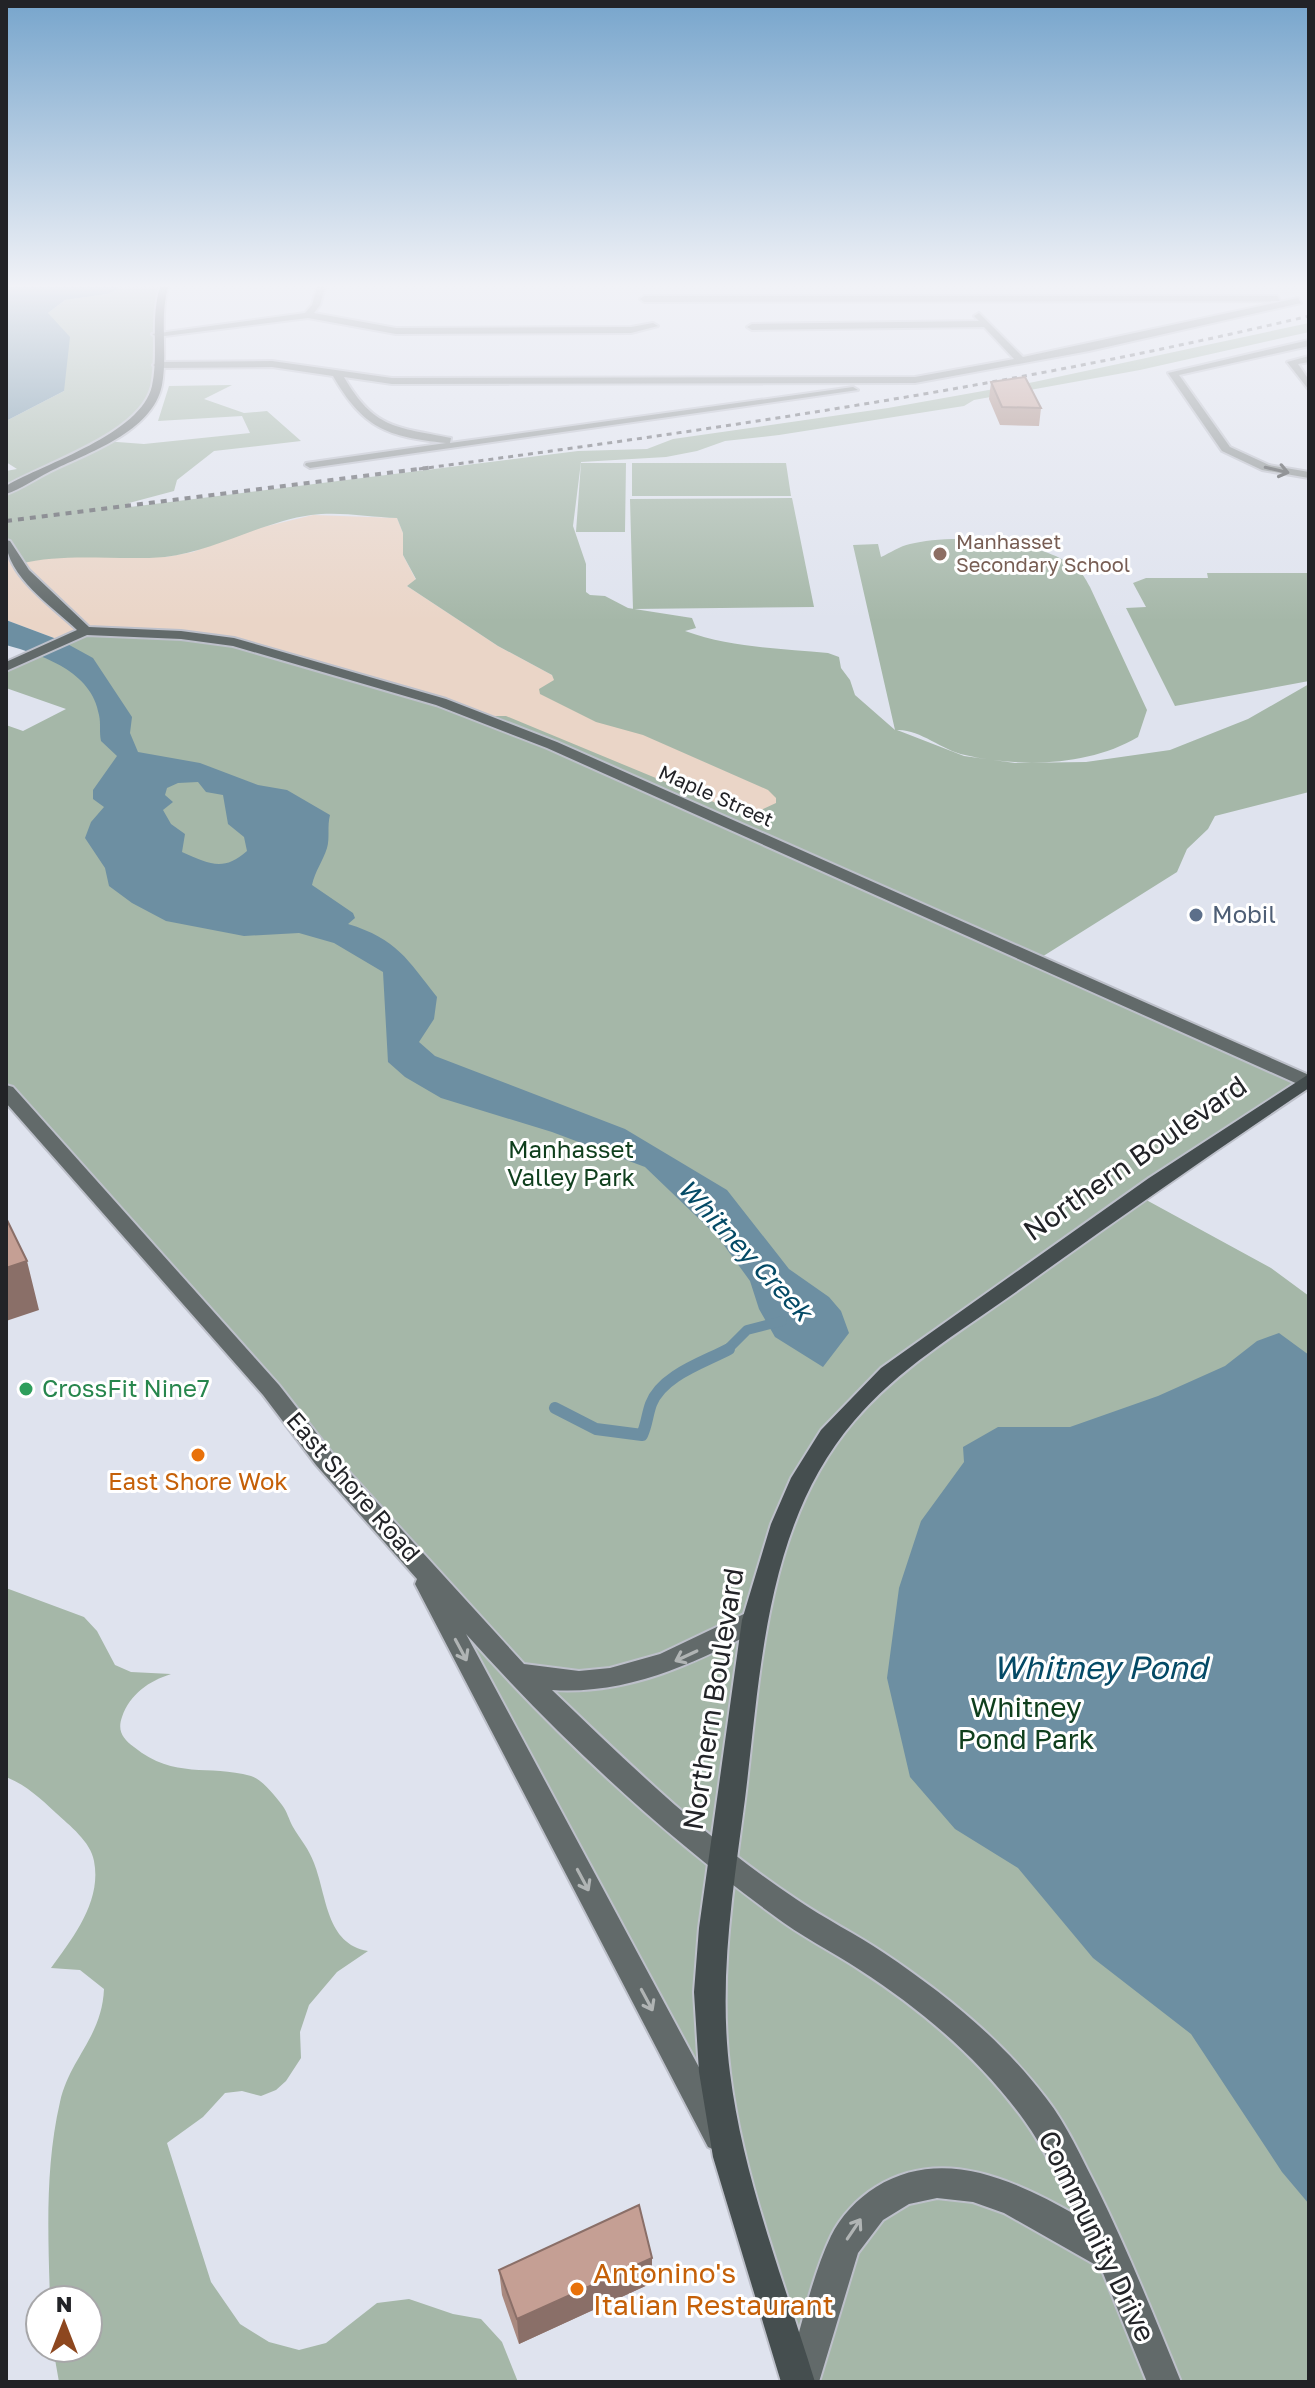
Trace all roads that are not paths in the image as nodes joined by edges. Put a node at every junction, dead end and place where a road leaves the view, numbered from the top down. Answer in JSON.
{"nodes":[{"id":1,"x":152,"y":398,"type":"edge"},
{"id":2,"x":351,"y":398,"type":"edge"},
{"id":3,"x":794,"y":398,"type":"edge"},
{"id":4,"x":1191,"y":398,"type":"edge"},
{"id":5,"x":523,"y":437,"type":"junction"},
{"id":6,"x":310,"y":465,"type":"dead end"},
{"id":7,"x":1309,"y":475,"type":"edge"},
{"id":8,"x":6,"y":491,"type":"edge"},
{"id":9,"x":6,"y":544,"type":"edge"},
{"id":10,"x":85,"y":631,"type":"junction"},
{"id":11,"x":6,"y":667,"type":"edge"},
{"id":12,"x":1308,"y":1080,"type":"edge"},
{"id":13,"x":6,"y":1091,"type":"edge"},
{"id":14,"x":412,"y":1556,"type":"junction"},
{"id":15,"x":755,"y":1620,"type":"junction"},
{"id":16,"x":516,"y":1672,"type":"junction"},
{"id":17,"x":722,"y":1859,"type":"junction"},
{"id":18,"x":729,"y":2157,"type":"junction"},
{"id":19,"x":1113,"y":2256,"type":"junction"},
{"id":20,"x":800,"y":2382,"type":"edge"},
{"id":21,"x":1164,"y":2382,"type":"edge"}],
"edges":[{"from":1,"to":8,"type":"street"},
{"from":2,"to":5,"type":"street"},
{"from":3,"to":5,"type":"street"},
{"from":4,"to":7,"type":"street","one_way":true},
{"from":5,"to":6,"type":"street"},
{"from":9,"to":10,"type":"street"},
{"from":10,"to":11,"type":"street"},
{"from":10,"to":12,"type":"street","name":"Maple Street"},
{"from":12,"to":15,"type":"main road","name":"Northern Boulevard"},
{"from":13,"to":14,"type":"street","name":"East Shore Road"},
{"from":14,"to":16,"type":"street","name":"East Shore Road"},
{"from":14,"to":18,"type":"street","one_way":true},
{"from":15,"to":16,"type":"street","one_way":true},
{"from":15,"to":17,"type":"main road","name":"Northern Boulevard"},
{"from":16,"to":17,"type":"street","name":"East Shore Road"},
{"from":17,"to":18,"type":"main road","name":"Northern Boulevard"},
{"from":17,"to":19,"type":"street","name":"Community Drive"},
{"from":18,"to":20,"type":"main road","name":"Northern Boulevard"},
{"from":20,"to":19,"type":"street","one_way":true},
{"from":19,"to":21,"type":"street","name":"Community Drive"}]}
